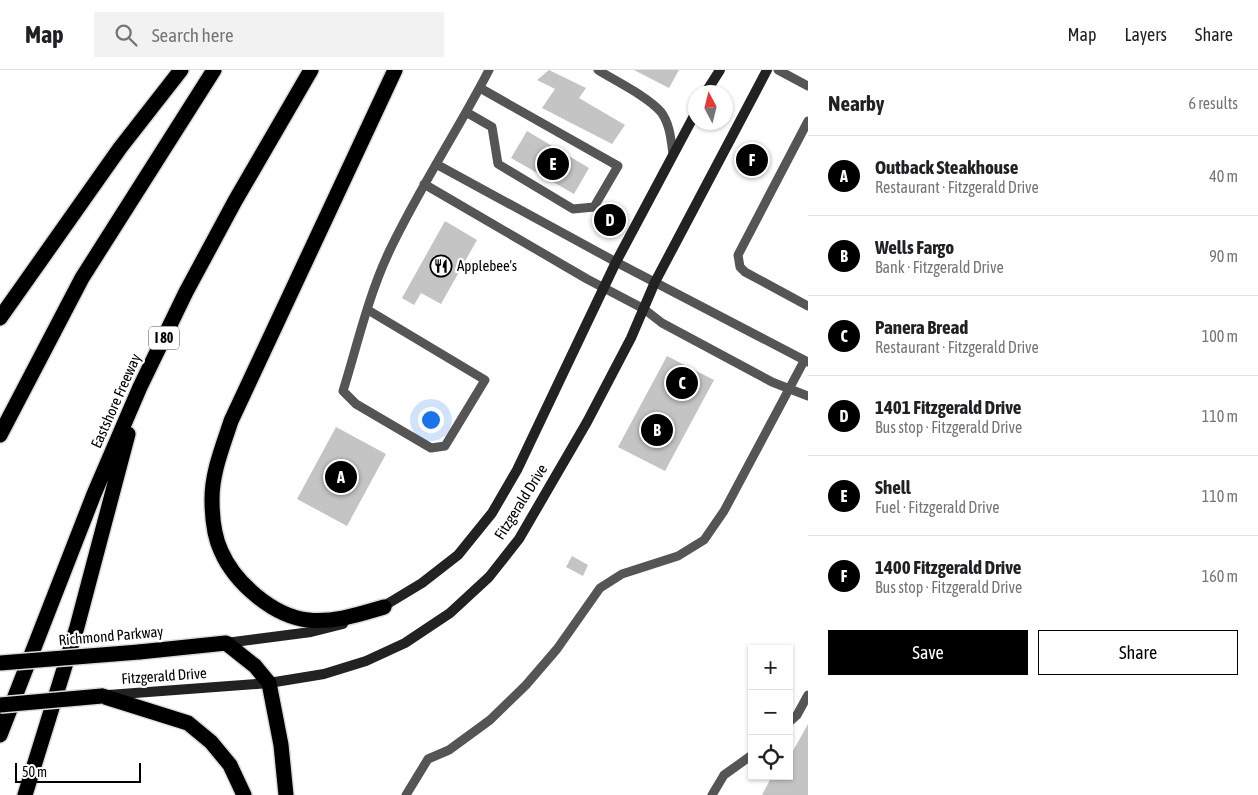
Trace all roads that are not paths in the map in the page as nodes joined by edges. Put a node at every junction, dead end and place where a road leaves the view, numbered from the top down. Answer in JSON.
{"nodes":[{"id":1,"x":181,"y":70,"type":"edge"},
{"id":2,"x":214,"y":70,"type":"edge"},
{"id":3,"x":311,"y":70,"type":"edge"},
{"id":4,"x":395,"y":70,"type":"edge"},
{"id":5,"x":489,"y":70,"type":"edge"},
{"id":6,"x":598,"y":70,"type":"edge"},
{"id":7,"x":720,"y":70,"type":"edge"},
{"id":8,"x":767,"y":70,"type":"edge"},
{"id":9,"x":778,"y":70,"type":"edge"},
{"id":10,"x":710,"y":85,"type":"edge"},
{"id":11,"x":808,"y":86,"type":"edge"},
{"id":12,"x":480,"y":88,"type":"junction"},
{"id":13,"x":466,"y":112,"type":"junction"},
{"id":14,"x":808,"y":121,"type":"edge"},
{"id":15,"x":688,"y":127,"type":"edge"},
{"id":16,"x":673,"y":154,"type":"junction"},
{"id":17,"x":436,"y":164,"type":"junction"},
{"id":18,"x":424,"y":184,"type":"junction"},
{"id":19,"x":616,"y":262,"type":"junction"},
{"id":20,"x":655,"y":282,"type":"junction"},
{"id":21,"x":604,"y":288,"type":"junction"},
{"id":22,"x":808,"y":306,"type":"edge"},
{"id":23,"x":644,"y":309,"type":"junction"},
{"id":24,"x":368,"y":310,"type":"junction"},
{"id":25,"x":0,"y":318,"type":"edge"},
{"id":26,"x":806,"y":361,"type":"edge"},
{"id":27,"x":140,"y":387,"type":"junction"},
{"id":28,"x":789,"y":389,"type":"junction"},
{"id":29,"x":808,"y":396,"type":"edge"},
{"id":30,"x":0,"y":435,"type":"edge"},
{"id":31,"x":384,"y":607,"type":"junction"},
{"id":32,"x":226,"y":643,"type":"junction"},
{"id":33,"x":0,"y":664,"type":"edge"},
{"id":34,"x":269,"y":683,"type":"junction"},
{"id":35,"x":808,"y":695,"type":"edge"},
{"id":36,"x":102,"y":696,"type":"junction"},
{"id":37,"x":0,"y":705,"type":"edge"},
{"id":38,"x":793,"y":718,"type":"edge"},
{"id":39,"x":0,"y":735,"type":"edge"},
{"id":40,"x":748,"y":758,"type":"edge"},
{"id":41,"x":25,"y":795,"type":"edge"},
{"id":42,"x":244,"y":795,"type":"edge"},
{"id":43,"x":286,"y":795,"type":"edge"},
{"id":44,"x":406,"y":795,"type":"edge"},
{"id":45,"x":712,"y":795,"type":"edge"}],
"edges":[{"from":1,"to":25,"type":"highway"},
{"from":2,"to":30,"type":"highway"},
{"from":3,"to":27,"type":"highway","name":"Eastshore Freeway","number":"I 80"},
{"from":4,"to":31,"type":"highway"},
{"from":5,"to":12,"type":"lane"},
{"from":6,"to":16,"type":"lane"},
{"from":7,"to":10,"type":"main road"},
{"from":8,"to":20,"type":"main road","name":"Fitzgerald Drive"},
{"from":9,"to":11,"type":"lane"},
{"from":12,"to":13,"type":"lane"},
{"from":12,"to":13,"type":"lane"},
{"from":13,"to":17,"type":"lane"},
{"from":14,"to":22,"type":"lane"},
{"from":15,"to":16,"type":"main road","name":"Fitzgerald Drive"},
{"from":16,"to":19,"type":"main road","name":"Fitzgerald Drive"},
{"from":17,"to":18,"type":"lane"},
{"from":17,"to":19,"type":"lane"},
{"from":18,"to":21,"type":"lane"},
{"from":18,"to":24,"type":"lane"},
{"from":19,"to":20,"type":"lane"},
{"from":19,"to":21,"type":"main road","name":"Fitzgerald Drive"},
{"from":20,"to":23,"type":"main road","name":"Fitzgerald Drive"},
{"from":20,"to":26,"type":"lane"},
{"from":21,"to":23,"type":"lane"},
{"from":21,"to":31,"type":"main road","name":"Fitzgerald Drive"},
{"from":23,"to":28,"type":"lane"},
{"from":23,"to":34,"type":"main road","name":"Fitzgerald Drive"},
{"from":24,"to":24,"type":"lane"},
{"from":26,"to":28,"type":"lane"},
{"from":27,"to":39,"type":"highway","name":"Eastshore Freeway","number":"I 80"},
{"from":27,"to":41,"type":"highway"},
{"from":28,"to":29,"type":"lane"},
{"from":28,"to":44,"type":"lane"},
{"from":31,"to":32,"type":"main road","name":"Fitzgerald Drive"},
{"from":32,"to":33,"type":"highway","name":"Richmond Parkway","bridge":true},
{"from":32,"to":34,"type":"highway"},
{"from":34,"to":36,"type":"main road","name":"Fitzgerald Drive"},
{"from":34,"to":43,"type":"highway"},
{"from":35,"to":38,"type":"lane"},
{"from":36,"to":37,"type":"highway","bridge":true},
{"from":36,"to":42,"type":"highway"},
{"from":40,"to":45,"type":"lane"}]}
